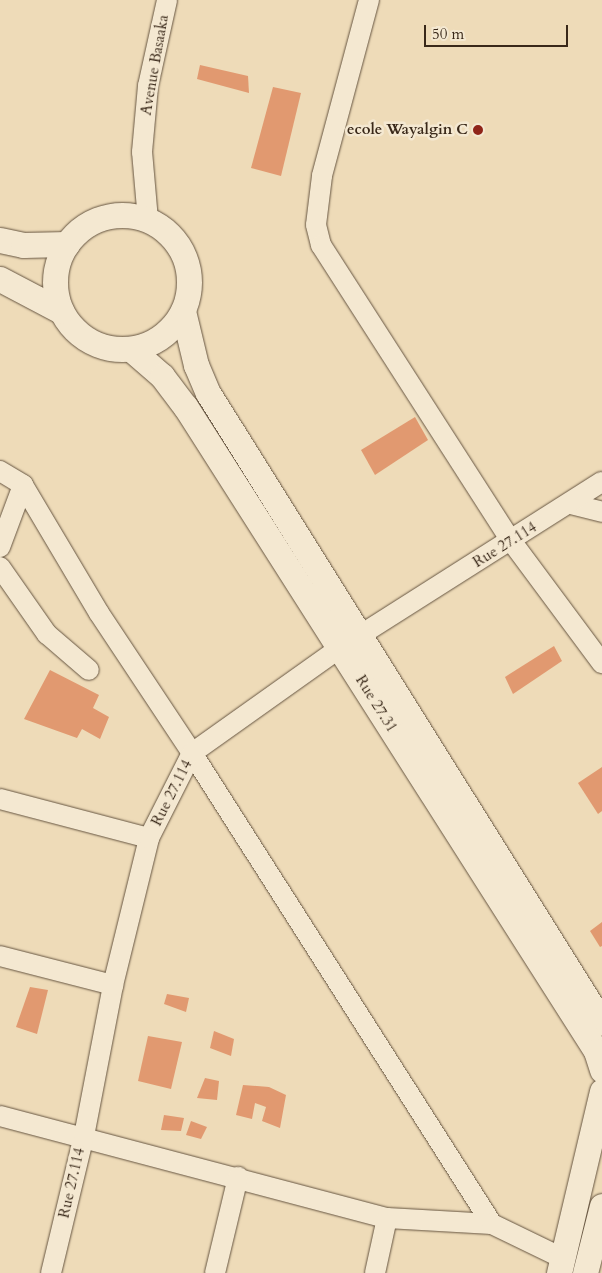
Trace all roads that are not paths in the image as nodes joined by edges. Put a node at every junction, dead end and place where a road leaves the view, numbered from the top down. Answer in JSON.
{"nodes":[{"id":1,"x":167,"y":0,"type":"edge"},
{"id":2,"x":368,"y":0,"type":"edge"},
{"id":3,"x":148,"y":220,"type":"junction"},
{"id":4,"x":0,"y":240,"type":"edge"},
{"id":5,"x":67,"y":244,"type":"junction"},
{"id":6,"x":0,"y":280,"type":"edge"},
{"id":7,"x":61,"y":311,"type":"junction"},
{"id":8,"x":183,"y":311,"type":"junction"},
{"id":9,"x":132,"y":349,"type":"junction"},
{"id":10,"x":0,"y":471,"type":"edge"},
{"id":11,"x":602,"y":482,"type":"edge"},
{"id":12,"x":23,"y":485,"type":"junction"},
{"id":13,"x":570,"y":504,"type":"junction"},
{"id":14,"x":602,"y":512,"type":"edge"},
{"id":15,"x":512,"y":542,"type":"junction"},
{"id":16,"x":0,"y":547,"type":"edge"},
{"id":17,"x":0,"y":567,"type":"edge"},
{"id":18,"x":350,"y":642,"type":"junction"},
{"id":19,"x":602,"y":663,"type":"edge"},
{"id":20,"x":89,"y":670,"type":"dead end"},
{"id":21,"x":192,"y":753,"type":"junction"},
{"id":22,"x":0,"y":799,"type":"edge"},
{"id":23,"x":149,"y":838,"type":"junction"},
{"id":24,"x":0,"y":956,"type":"edge"},
{"id":25,"x":113,"y":985,"type":"junction"},
{"id":26,"x":602,"y":1023,"type":"edge"},
{"id":27,"x":602,"y":1070,"type":"edge"},
{"id":28,"x":602,"y":1091,"type":"edge"},
{"id":29,"x":0,"y":1116,"type":"edge"},
{"id":30,"x":84,"y":1136,"type":"junction"},
{"id":31,"x":238,"y":1177,"type":"junction"},
{"id":32,"x":602,"y":1206,"type":"edge"},
{"id":33,"x":387,"y":1218,"type":"junction"},
{"id":34,"x":492,"y":1224,"type":"junction"},
{"id":35,"x":560,"y":1265,"type":"edge"},
{"id":36,"x":51,"y":1273,"type":"edge"},
{"id":37,"x":215,"y":1273,"type":"edge"},
{"id":38,"x":375,"y":1273,"type":"edge"},
{"id":39,"x":585,"y":1273,"type":"edge"}],
"edges":[{"from":1,"to":3,"type":"street","name":"Avenue Basaaka"},
{"from":2,"to":15,"type":"street"},
{"from":3,"to":5,"type":"street"},
{"from":3,"to":8,"type":"street"},
{"from":4,"to":5,"type":"street"},
{"from":5,"to":7,"type":"street"},
{"from":6,"to":7,"type":"street"},
{"from":7,"to":9,"type":"street"},
{"from":8,"to":9,"type":"street"},
{"from":8,"to":18,"type":"street","name":"Rue 27.31"},
{"from":9,"to":18,"type":"street","name":"Rue 27.31"},
{"from":10,"to":12,"type":"street"},
{"from":11,"to":13,"type":"street","name":"Rue 27.114"},
{"from":12,"to":16,"type":"street"},
{"from":12,"to":21,"type":"street"},
{"from":13,"to":14,"type":"street"},
{"from":13,"to":15,"type":"street","name":"Rue 27.114"},
{"from":15,"to":18,"type":"street","name":"Rue 27.114"},
{"from":15,"to":19,"type":"street"},
{"from":17,"to":20,"type":"street"},
{"from":18,"to":21,"type":"street","name":"Rue 27.114"},
{"from":18,"to":26,"type":"street","name":"Rue 27.31"},
{"from":18,"to":27,"type":"street","name":"Rue 27.31"},
{"from":21,"to":23,"type":"street","name":"Rue 27.114"},
{"from":21,"to":34,"type":"street"},
{"from":22,"to":23,"type":"street"},
{"from":23,"to":25,"type":"street","name":"Rue 27.114"},
{"from":24,"to":25,"type":"street"},
{"from":25,"to":30,"type":"street","name":"Rue 27.114"},
{"from":28,"to":35,"type":"street"},
{"from":29,"to":30,"type":"street"},
{"from":30,"to":31,"type":"street"},
{"from":30,"to":36,"type":"street","name":"Rue 27.114"},
{"from":31,"to":33,"type":"street"},
{"from":31,"to":37,"type":"street"},
{"from":32,"to":39,"type":"street"},
{"from":33,"to":34,"type":"street"},
{"from":33,"to":38,"type":"street"},
{"from":34,"to":35,"type":"street"}]}
